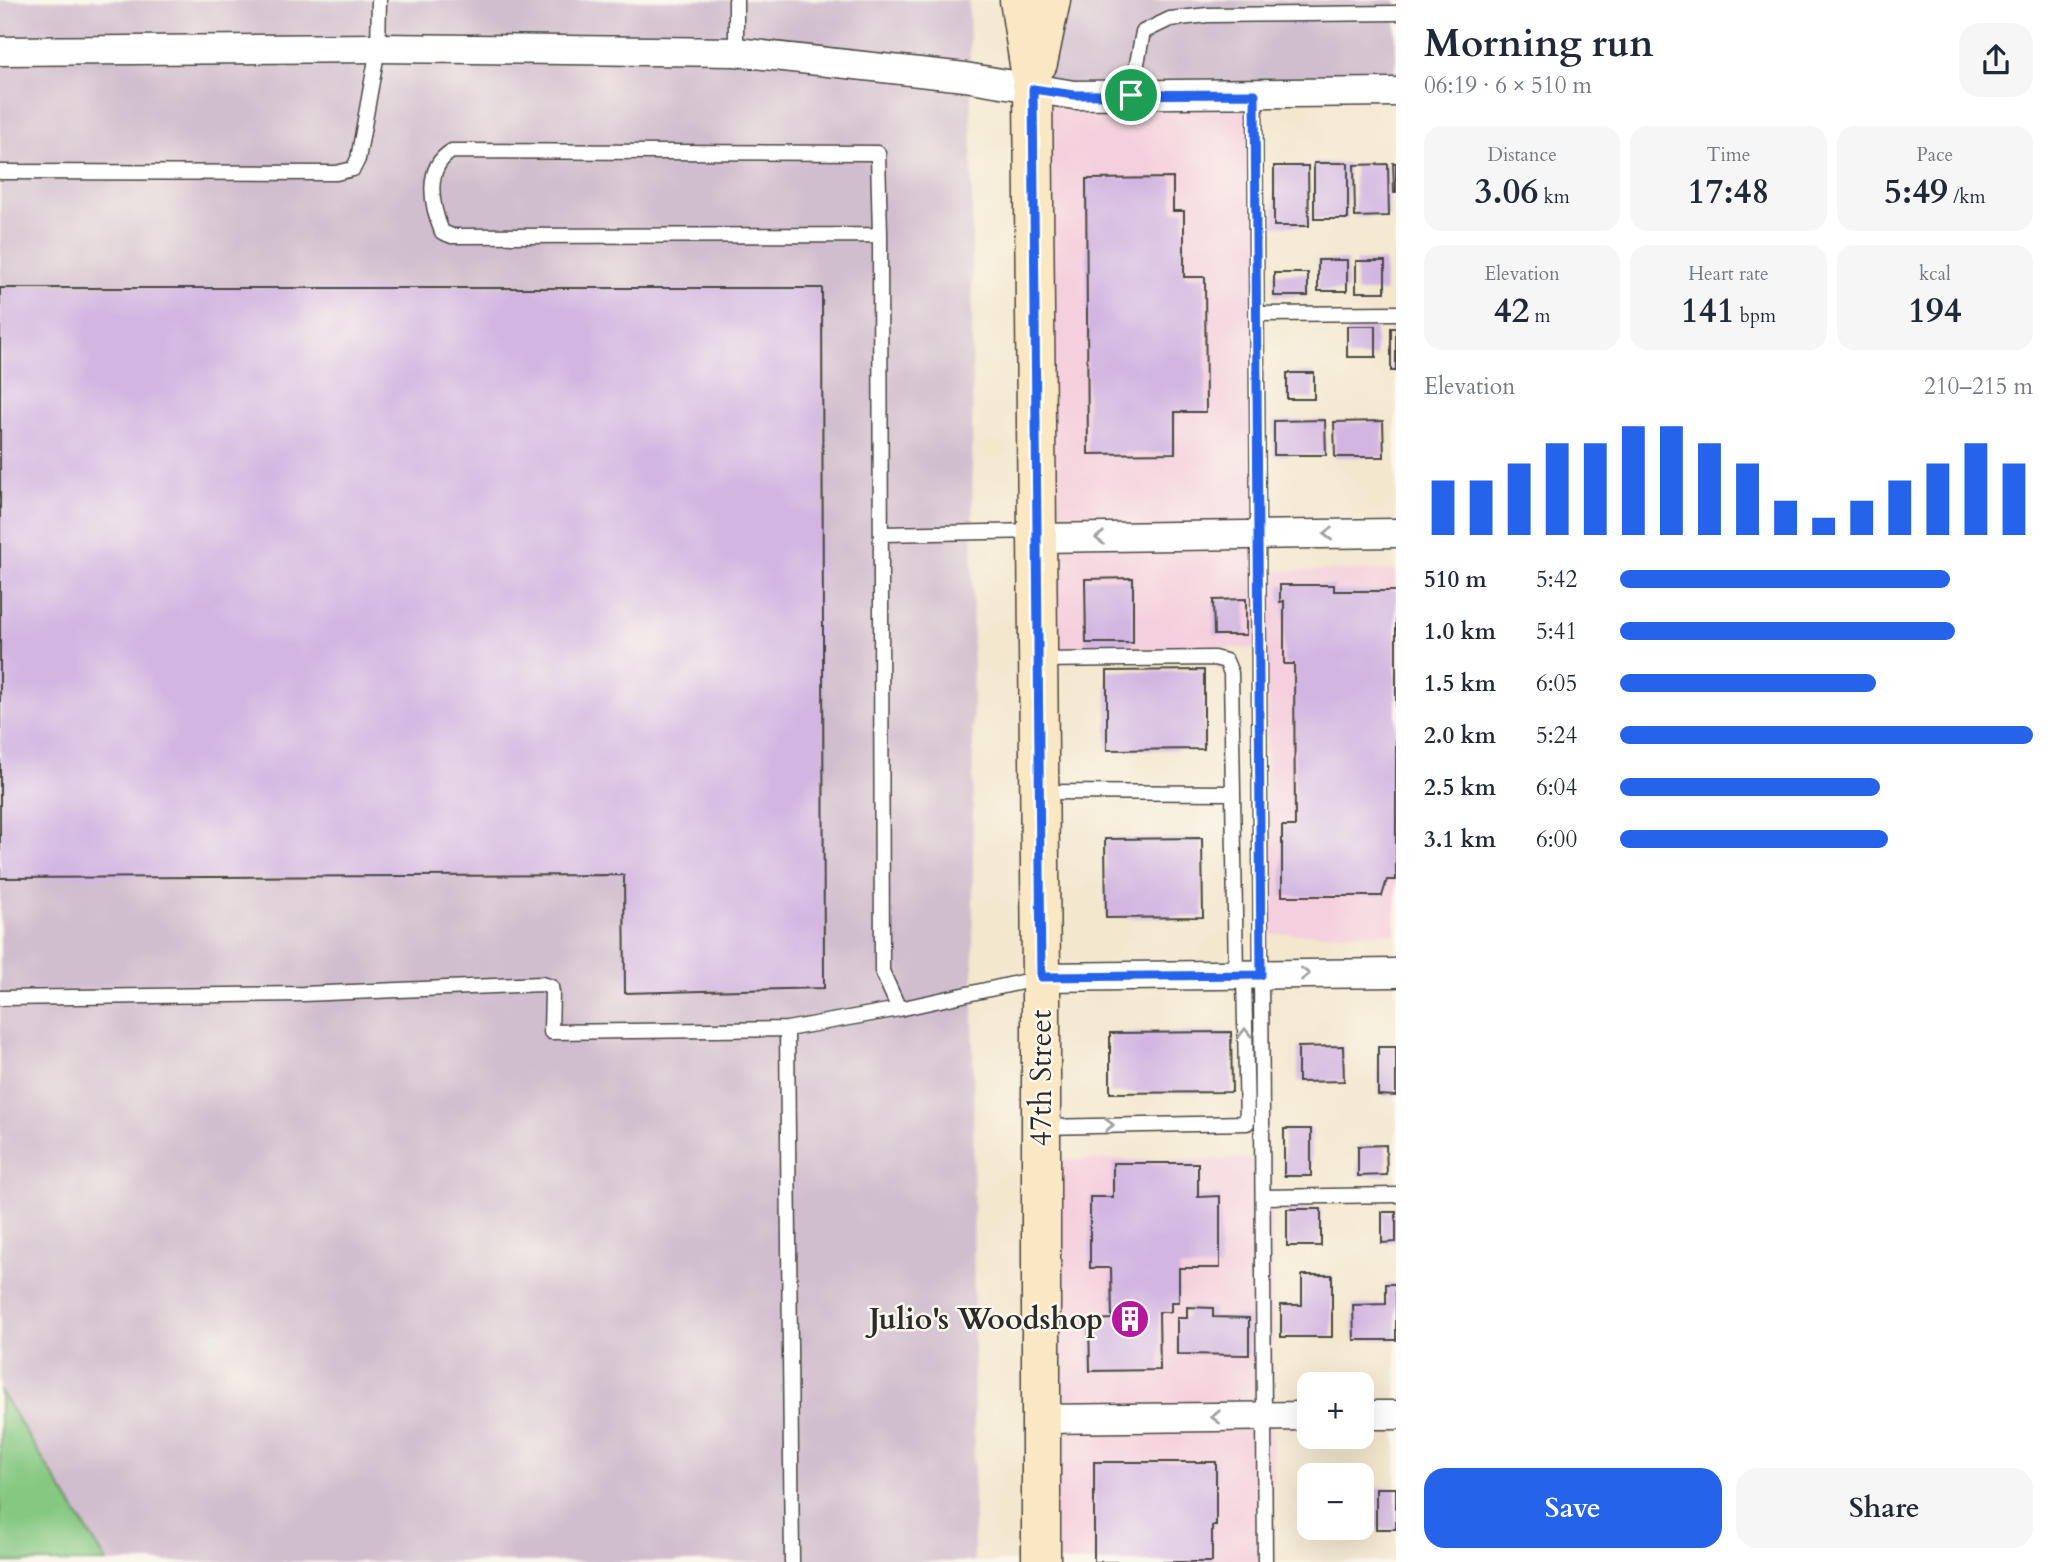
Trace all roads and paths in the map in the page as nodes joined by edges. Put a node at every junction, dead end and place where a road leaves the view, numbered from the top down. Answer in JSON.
{"nodes":[{"id":1,"x":379,"y":0,"type":"edge"},
{"id":2,"x":736,"y":0,"type":"edge"},
{"id":3,"x":1019,"y":0,"type":"edge"},
{"id":4,"x":1051,"y":0,"type":"edge"},
{"id":5,"x":1396,"y":13,"type":"edge"},
{"id":6,"x":378,"y":48,"type":"junction"},
{"id":7,"x":0,"y":51,"type":"edge"},
{"id":8,"x":736,"y":52,"type":"junction"},
{"id":9,"x":1033,"y":89,"type":"junction"},
{"id":10,"x":1396,"y":92,"type":"edge"},
{"id":11,"x":1255,"y":94,"type":"junction"},
{"id":12,"x":1131,"y":95,"type":"junction"},
{"id":13,"x":0,"y":172,"type":"edge"},
{"id":14,"x":880,"y":235,"type":"junction"},
{"id":15,"x":1396,"y":313,"type":"edge"},
{"id":16,"x":1257,"y":314,"type":"junction"},
{"id":17,"x":881,"y":534,"type":"junction"},
{"id":18,"x":1396,"y":534,"type":"edge"},
{"id":19,"x":1038,"y":535,"type":"junction"},
{"id":20,"x":1258,"y":535,"type":"junction"},
{"id":21,"x":1038,"y":660,"type":"junction"},
{"id":22,"x":1039,"y":792,"type":"junction"},
{"id":23,"x":1233,"y":793,"type":"junction"},
{"id":24,"x":1396,"y":973,"type":"edge"},
{"id":25,"x":1247,"y":975,"type":"junction"},
{"id":26,"x":1041,"y":977,"type":"junction"},
{"id":27,"x":0,"y":998,"type":"edge"},
{"id":28,"x":899,"y":1009,"type":"junction"},
{"id":29,"x":787,"y":1029,"type":"junction"},
{"id":30,"x":1040,"y":1127,"type":"junction"},
{"id":31,"x":1396,"y":1195,"type":"edge"},
{"id":32,"x":1263,"y":1197,"type":"junction"},
{"id":33,"x":1374,"y":1415,"type":"edge"},
{"id":34,"x":1396,"y":1415,"type":"edge"},
{"id":35,"x":1297,"y":1416,"type":"edge"},
{"id":36,"x":1264,"y":1417,"type":"junction"},
{"id":37,"x":1041,"y":1419,"type":"junction"},
{"id":38,"x":792,"y":1562,"type":"edge"},
{"id":39,"x":1041,"y":1562,"type":"edge"},
{"id":40,"x":1265,"y":1562,"type":"edge"}],
"edges":[{"from":1,"to":6,"type":"lane"},
{"from":2,"to":8,"type":"lane"},
{"from":3,"to":9,"type":"main road","name":"47th Street"},
{"from":4,"to":9,"type":"main road","name":"47th Street"},
{"from":5,"to":12,"type":"lane"},
{"from":6,"to":7,"type":"street"},
{"from":6,"to":8,"type":"street"},
{"from":6,"to":13,"type":"lane"},
{"from":8,"to":9,"type":"street"},
{"from":9,"to":12,"type":"street"},
{"from":9,"to":19,"type":"main road","name":"47th Street"},
{"from":10,"to":11,"type":"street"},
{"from":11,"to":12,"type":"street"},
{"from":11,"to":16,"type":"lane"},
{"from":14,"to":14,"type":"lane"},
{"from":14,"to":17,"type":"lane"},
{"from":15,"to":16,"type":"lane"},
{"from":16,"to":20,"type":"lane"},
{"from":17,"to":19,"type":"lane"},
{"from":17,"to":28,"type":"lane"},
{"from":18,"to":20,"type":"street","one_way":true},
{"from":20,"to":19,"type":"street","one_way":true},
{"from":19,"to":21,"type":"main road","name":"47th Street"},
{"from":20,"to":25,"type":"lane"},
{"from":21,"to":22,"type":"main road","name":"47th Street"},
{"from":21,"to":23,"type":"lane"},
{"from":22,"to":23,"type":"lane"},
{"from":22,"to":26,"type":"main road","name":"47th Street"},
{"from":23,"to":25,"type":"lane"},
{"from":25,"to":24,"type":"street","one_way":true},
{"from":25,"to":26,"type":"street"},
{"from":30,"to":25,"type":"lane","one_way":true},
{"from":25,"to":32,"type":"lane"},
{"from":26,"to":28,"type":"lane"},
{"from":26,"to":30,"type":"main road","name":"47th Street"},
{"from":27,"to":29,"type":"lane"},
{"from":28,"to":29,"type":"lane"},
{"from":29,"to":38,"type":"lane"},
{"from":30,"to":37,"type":"main road","name":"47th Street"},
{"from":31,"to":32,"type":"lane"},
{"from":32,"to":36,"type":"lane"},
{"from":33,"to":34,"type":"street"},
{"from":35,"to":36,"type":"street"},
{"from":36,"to":37,"type":"street","one_way":true},
{"from":36,"to":40,"type":"lane"},
{"from":37,"to":39,"type":"main road","name":"47th Street"}]}
